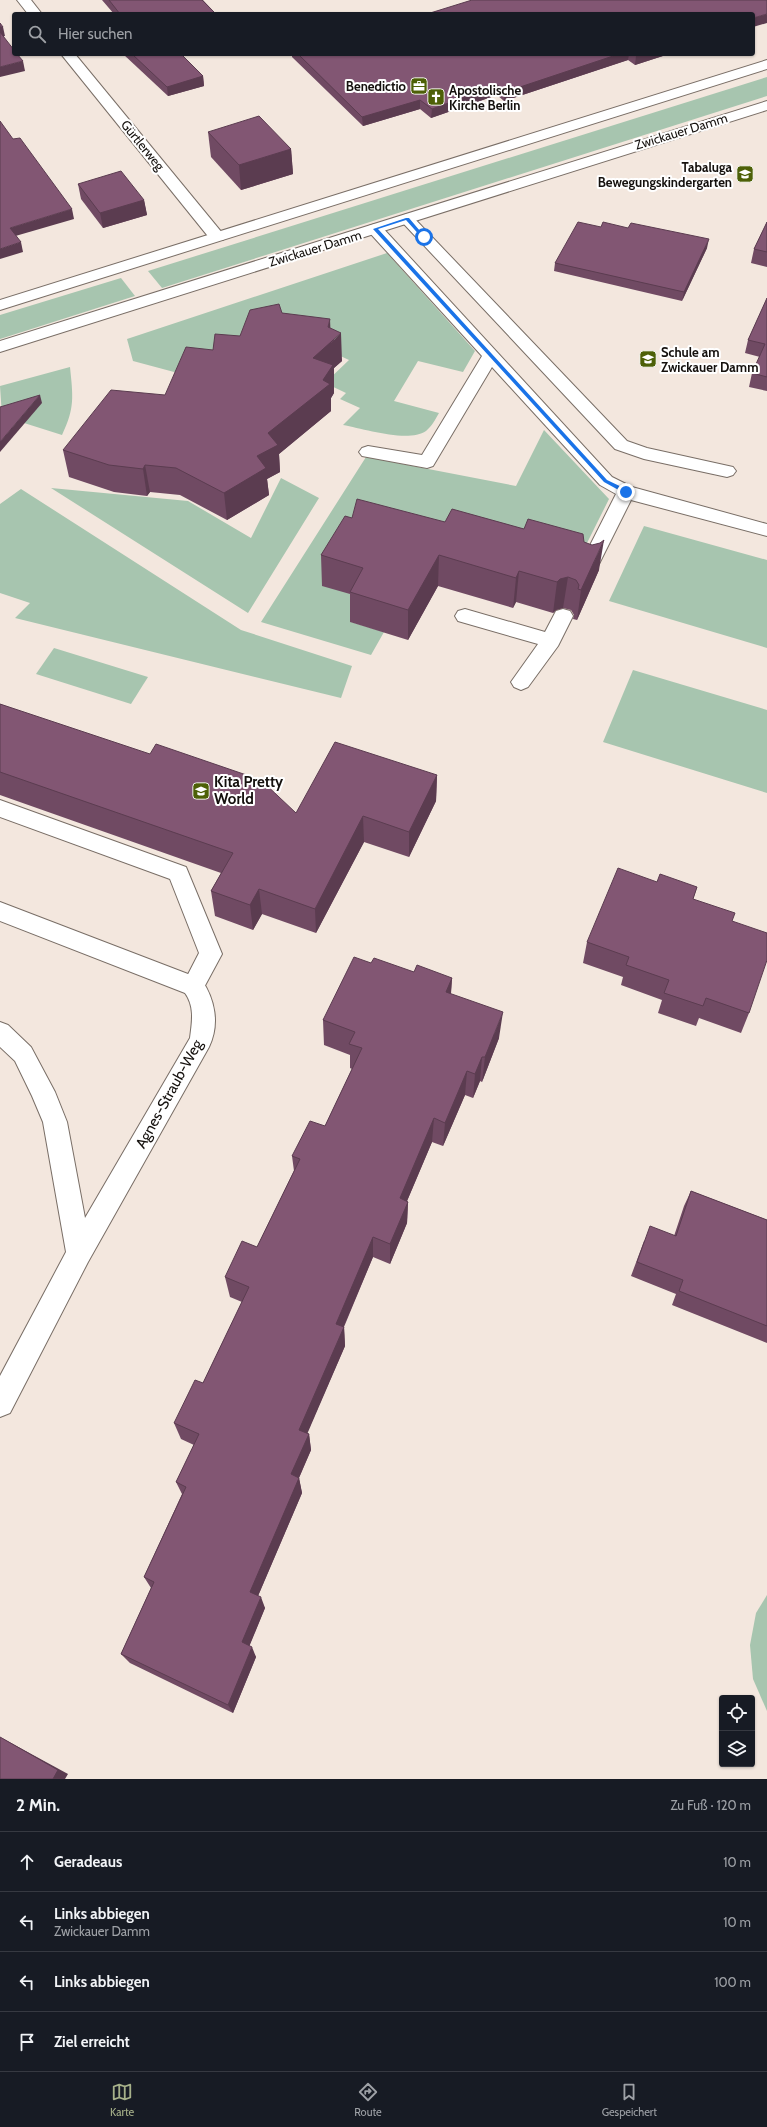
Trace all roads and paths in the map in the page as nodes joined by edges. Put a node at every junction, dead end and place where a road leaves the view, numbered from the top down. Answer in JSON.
{"nodes":[{"id":1,"x":24,"y":0,"type":"edge"},
{"id":2,"x":33,"y":12,"type":"edge"},
{"id":3,"x":70,"y":56,"type":"edge"},
{"id":4,"x":767,"y":64,"type":"edge"},
{"id":5,"x":767,"y":105,"type":"edge"},
{"id":6,"x":407,"y":219,"type":"junction"},
{"id":7,"x":375,"y":229,"type":"junction"},
{"id":8,"x":217,"y":237,"type":"junction"},
{"id":9,"x":0,"y":305,"type":"edge"},
{"id":10,"x":0,"y":347,"type":"edge"},
{"id":11,"x":491,"y":354,"type":"junction"},
{"id":12,"x":368,"y":452,"type":"dead end"},
{"id":13,"x":726,"y":472,"type":"dead end"},
{"id":14,"x":626,"y":492,"type":"junction"},
{"id":15,"x":767,"y":530,"type":"edge"},
{"id":16,"x":586,"y":558,"type":"edge"},
{"id":17,"x":465,"y":616,"type":"dead end"},
{"id":18,"x":564,"y":616,"type":"edge"},
{"id":19,"x":550,"y":641,"type":"junction"},
{"id":20,"x":522,"y":682,"type":"dead end"},
{"id":21,"x":0,"y":808,"type":"edge"},
{"id":22,"x":0,"y":911,"type":"edge"},
{"id":23,"x":193,"y":986,"type":"junction"},
{"id":24,"x":0,"y":1032,"type":"edge"},
{"id":25,"x":79,"y":1254,"type":"junction"},
{"id":26,"x":0,"y":1403,"type":"edge"}],
"edges":[{"from":1,"to":2,"type":"street"},
{"from":3,"to":8,"type":"street","name":"Gürtlerweg"},
{"from":4,"to":8,"type":"street"},
{"from":5,"to":6,"type":"street","name":"Zwickauer Damm"},
{"from":6,"to":7,"type":"street","name":"Zwickauer Damm"},
{"from":6,"to":13,"type":"street"},
{"from":7,"to":10,"type":"street","name":"Zwickauer Damm"},
{"from":7,"to":11,"type":"street"},
{"from":8,"to":9,"type":"street"},
{"from":11,"to":12,"type":"street"},
{"from":11,"to":14,"type":"street"},
{"from":14,"to":15,"type":"street"},
{"from":14,"to":16,"type":"street"},
{"from":17,"to":19,"type":"street"},
{"from":18,"to":19,"type":"street"},
{"from":19,"to":20,"type":"street"},
{"from":21,"to":23,"type":"street"},
{"from":22,"to":23,"type":"street"},
{"from":23,"to":25,"type":"street","name":"Agnes-Straub-Weg"},
{"from":24,"to":25,"type":"street"},
{"from":25,"to":26,"type":"street","name":"Agnes-Straub-Weg"}]}
